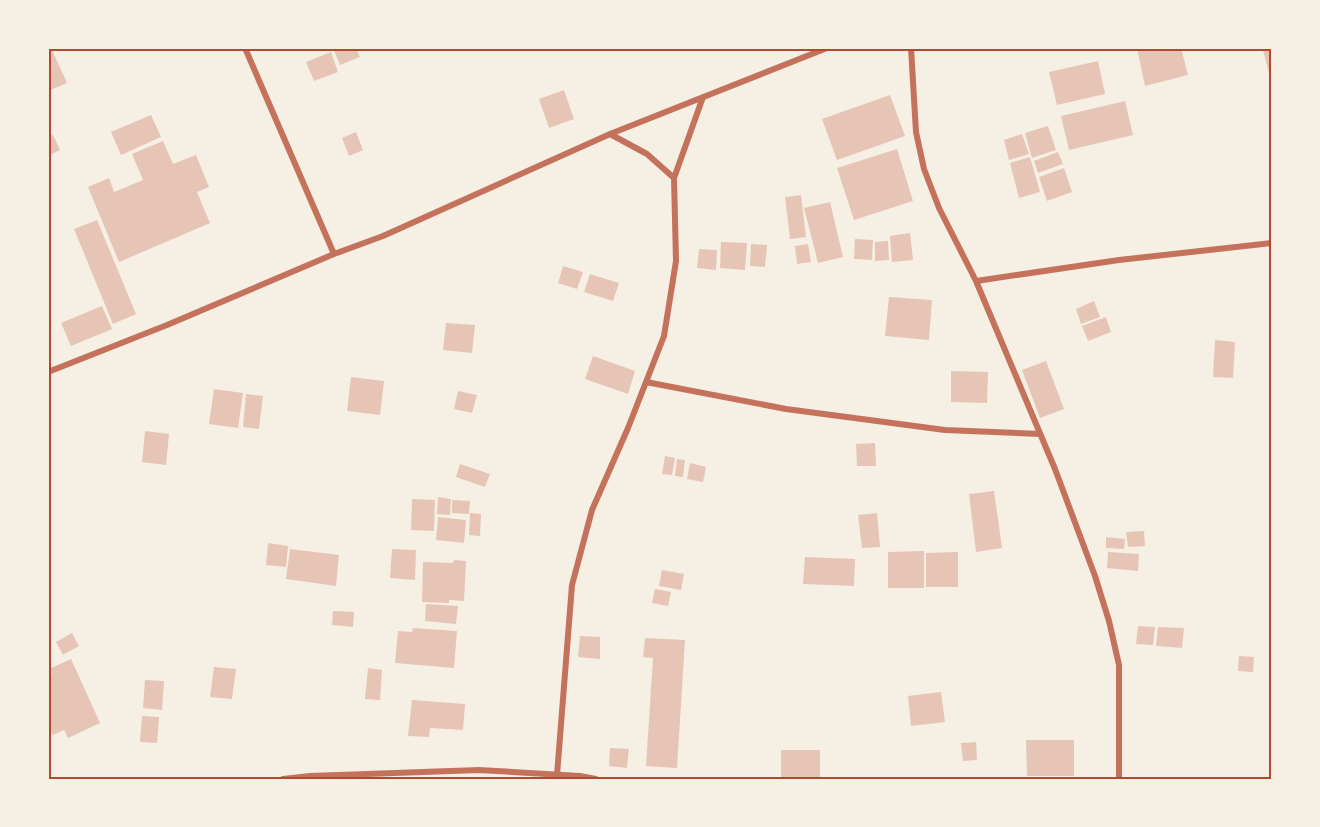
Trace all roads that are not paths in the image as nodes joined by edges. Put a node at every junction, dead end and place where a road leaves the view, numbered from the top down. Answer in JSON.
{"nodes":[{"id":1,"x":245,"y":48,"type":"edge"},
{"id":2,"x":827,"y":48,"type":"edge"},
{"id":3,"x":911,"y":48,"type":"edge"},
{"id":4,"x":704,"y":97,"type":"junction"},
{"id":5,"x":610,"y":134,"type":"junction"},
{"id":6,"x":674,"y":178,"type":"junction"},
{"id":7,"x":1272,"y":243,"type":"edge"},
{"id":8,"x":334,"y":254,"type":"junction"},
{"id":9,"x":976,"y":281,"type":"junction"},
{"id":10,"x":48,"y":372,"type":"edge"},
{"id":11,"x":646,"y":382,"type":"junction"},
{"id":12,"x":1040,"y":434,"type":"junction"},
{"id":13,"x":557,"y":775,"type":"junction"},
{"id":14,"x":283,"y":779,"type":"edge"},
{"id":15,"x":596,"y":779,"type":"edge"},
{"id":16,"x":1119,"y":779,"type":"edge"}],
"edges":[{"from":1,"to":8,"type":"street"},
{"from":2,"to":4,"type":"street"},
{"from":3,"to":9,"type":"street"},
{"from":4,"to":5,"type":"street"},
{"from":4,"to":6,"type":"street"},
{"from":5,"to":6,"type":"street"},
{"from":5,"to":8,"type":"street"},
{"from":6,"to":11,"type":"street"},
{"from":7,"to":9,"type":"street"},
{"from":8,"to":10,"type":"street"},
{"from":9,"to":12,"type":"street"},
{"from":11,"to":12,"type":"street"},
{"from":11,"to":13,"type":"street"},
{"from":12,"to":16,"type":"street"},
{"from":13,"to":14,"type":"street"},
{"from":13,"to":15,"type":"street"}]}
